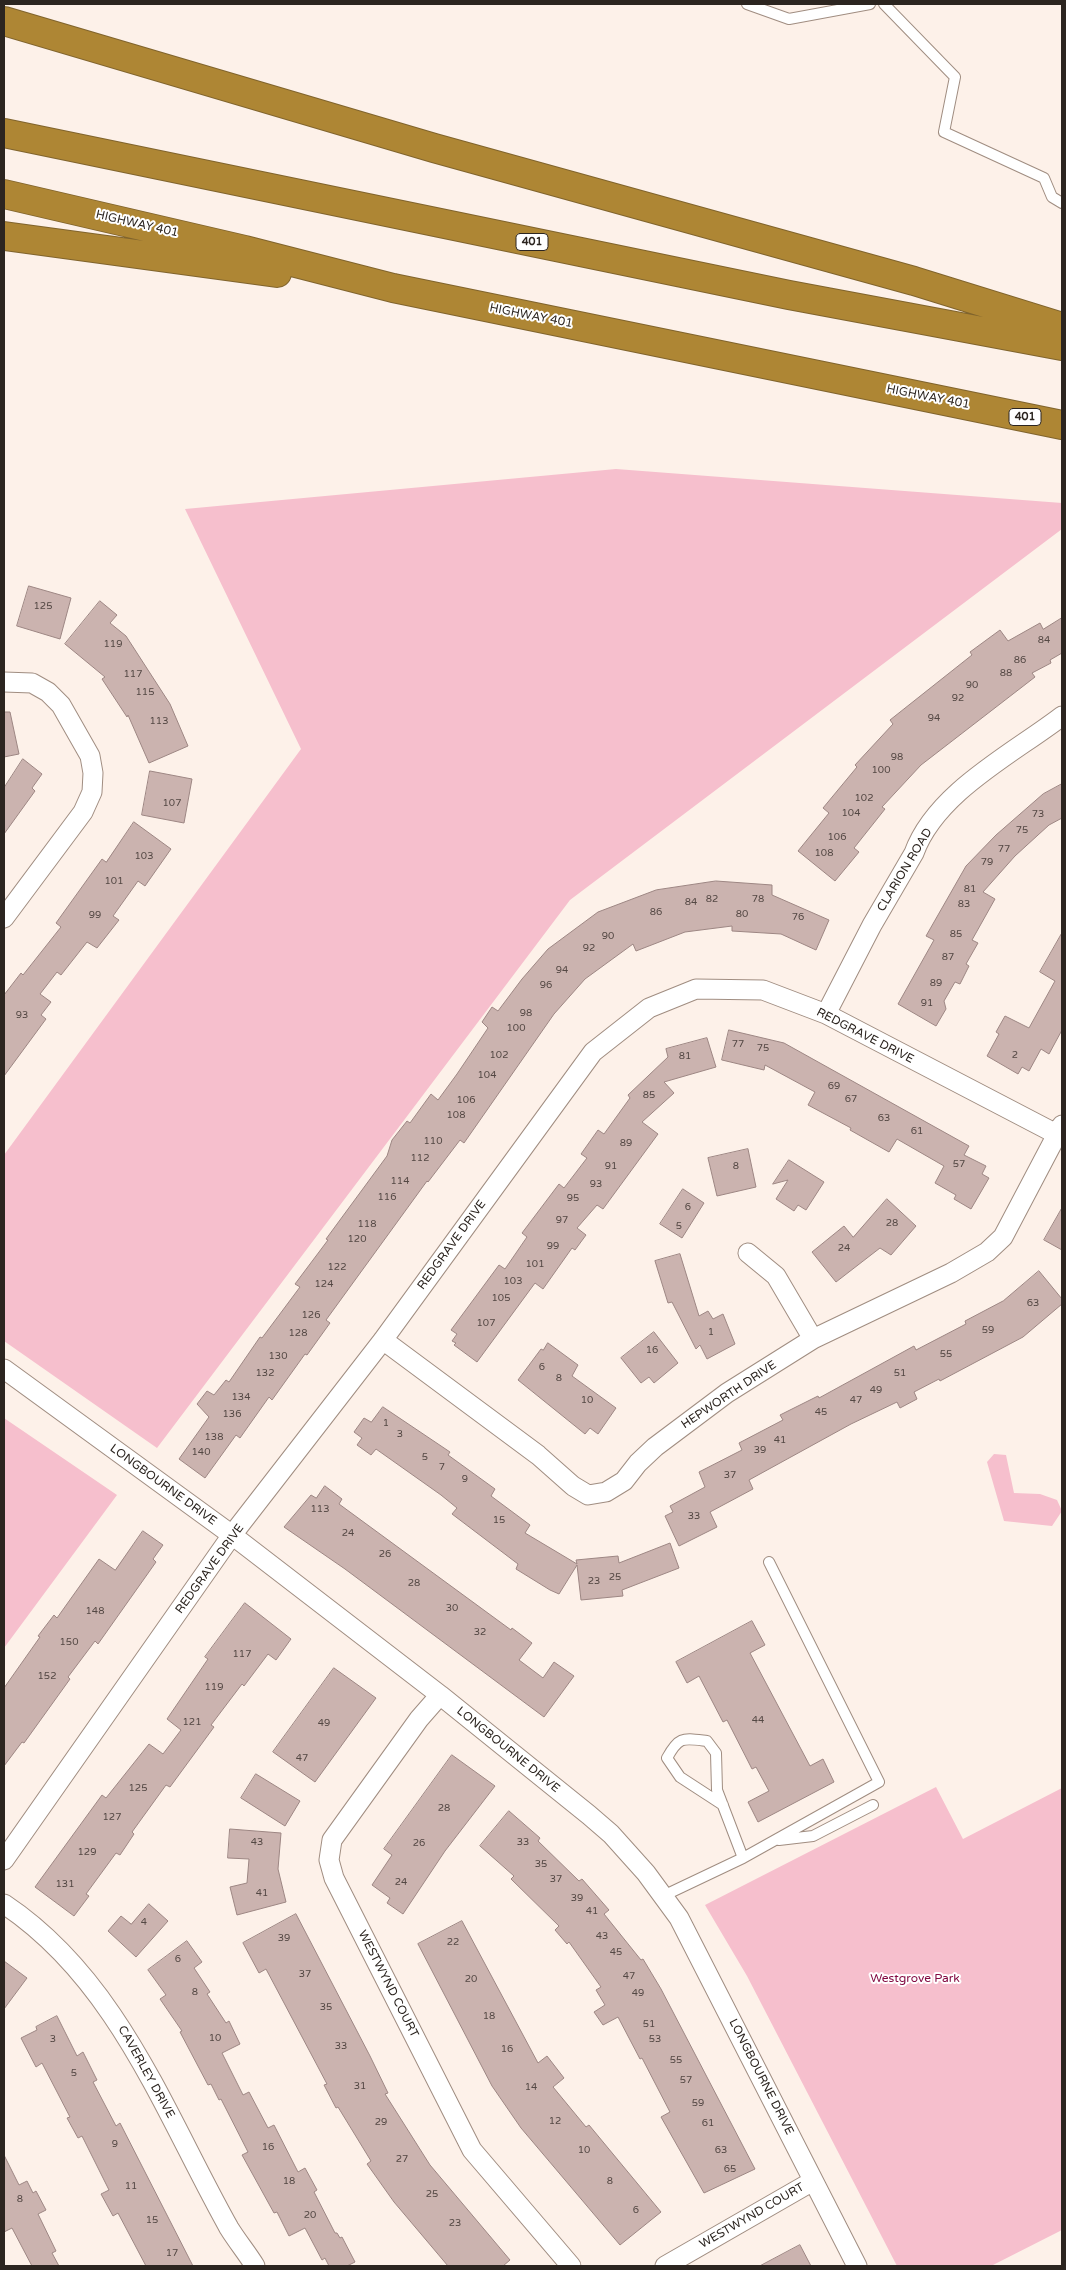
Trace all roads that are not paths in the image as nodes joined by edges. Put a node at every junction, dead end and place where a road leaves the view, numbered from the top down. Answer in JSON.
{"nodes":[{"id":1,"x":747,"y":4,"type":"edge"},
{"id":2,"x":870,"y":4,"type":"edge"},
{"id":3,"x":884,"y":4,"type":"edge"},
{"id":4,"x":4,"y":21,"type":"edge"},
{"id":5,"x":4,"y":134,"type":"edge"},
{"id":6,"x":4,"y":194,"type":"edge"},
{"id":7,"x":1062,"y":203,"type":"edge"},
{"id":8,"x":4,"y":236,"type":"edge"},
{"id":9,"x":393,"y":288,"type":"junction"},
{"id":10,"x":1062,"y":327,"type":"edge"},
{"id":11,"x":1062,"y":346,"type":"edge"},
{"id":12,"x":1062,"y":425,"type":"edge"},
{"id":13,"x":4,"y":682,"type":"edge"},
{"id":14,"x":1062,"y":716,"type":"edge"},
{"id":15,"x":4,"y":918,"type":"edge"},
{"id":16,"x":826,"y":1014,"type":"junction"},
{"id":17,"x":1060,"y":1132,"type":"edge"},
{"id":18,"x":748,"y":1252,"type":"dead end"},
{"id":19,"x":383,"y":1340,"type":"junction"},
{"id":20,"x":813,"y":1340,"type":"junction"},
{"id":21,"x":4,"y":1369,"type":"edge"},
{"id":22,"x":232,"y":1535,"type":"junction"},
{"id":23,"x":769,"y":1562,"type":"dead end"},
{"id":24,"x":440,"y":1695,"type":"junction"},
{"id":25,"x":873,"y":1804,"type":"dead end"},
{"id":26,"x":723,"y":1805,"type":"junction"},
{"id":27,"x":775,"y":1840,"type":"junction"},
{"id":28,"x":743,"y":1858,"type":"junction"},
{"id":29,"x":4,"y":1860,"type":"edge"},
{"id":30,"x":663,"y":1896,"type":"junction"},
{"id":31,"x":4,"y":1904,"type":"edge"},
{"id":32,"x":813,"y":2181,"type":"junction"},
{"id":33,"x":255,"y":2266,"type":"edge"},
{"id":34,"x":571,"y":2266,"type":"edge"},
{"id":35,"x":665,"y":2266,"type":"edge"},
{"id":36,"x":857,"y":2266,"type":"edge"}],
"edges":[{"from":1,"to":2,"type":"lane"},
{"from":3,"to":7,"type":"lane"},
{"from":4,"to":10,"type":"highway"},
{"from":5,"to":11,"type":"highway","number":"401"},
{"from":6,"to":9,"type":"highway","name":"HIGHWAY 401","number":"401"},
{"from":8,"to":9,"type":"highway"},
{"from":9,"to":12,"type":"highway","name":"HIGHWAY 401","number":"401"},
{"from":13,"to":15,"type":"street"},
{"from":14,"to":16,"type":"street","name":"CLARION ROAD"},
{"from":16,"to":17,"type":"street","name":"REDGRAVE DRIVE"},
{"from":16,"to":19,"type":"street","name":"REDGRAVE DRIVE"},
{"from":17,"to":20,"type":"street","name":"HEPWORTH DRIVE"},
{"from":18,"to":20,"type":"street"},
{"from":19,"to":20,"type":"street","name":"HEPWORTH DRIVE"},
{"from":19,"to":22,"type":"street","name":"REDGRAVE DRIVE"},
{"from":21,"to":22,"type":"street","name":"LONGBOURNE DRIVE"},
{"from":22,"to":24,"type":"street","name":"LONGBOURNE DRIVE"},
{"from":22,"to":29,"type":"street","name":"REDGRAVE DRIVE"},
{"from":23,"to":27,"type":"lane"},
{"from":24,"to":30,"type":"street","name":"LONGBOURNE DRIVE"},
{"from":24,"to":34,"type":"street","name":"WESTWYND COURT"},
{"from":25,"to":27,"type":"lane"},
{"from":26,"to":26,"type":"lane"},
{"from":26,"to":28,"type":"lane"},
{"from":27,"to":28,"type":"lane"},
{"from":28,"to":30,"type":"lane"},
{"from":30,"to":32,"type":"street","name":"LONGBOURNE DRIVE"},
{"from":31,"to":33,"type":"street","name":"CAVERLEY DRIVE"},
{"from":32,"to":35,"type":"street","name":"WESTWYND COURT"},
{"from":32,"to":36,"type":"street","name":"LONGBOURNE DRIVE"}]}
